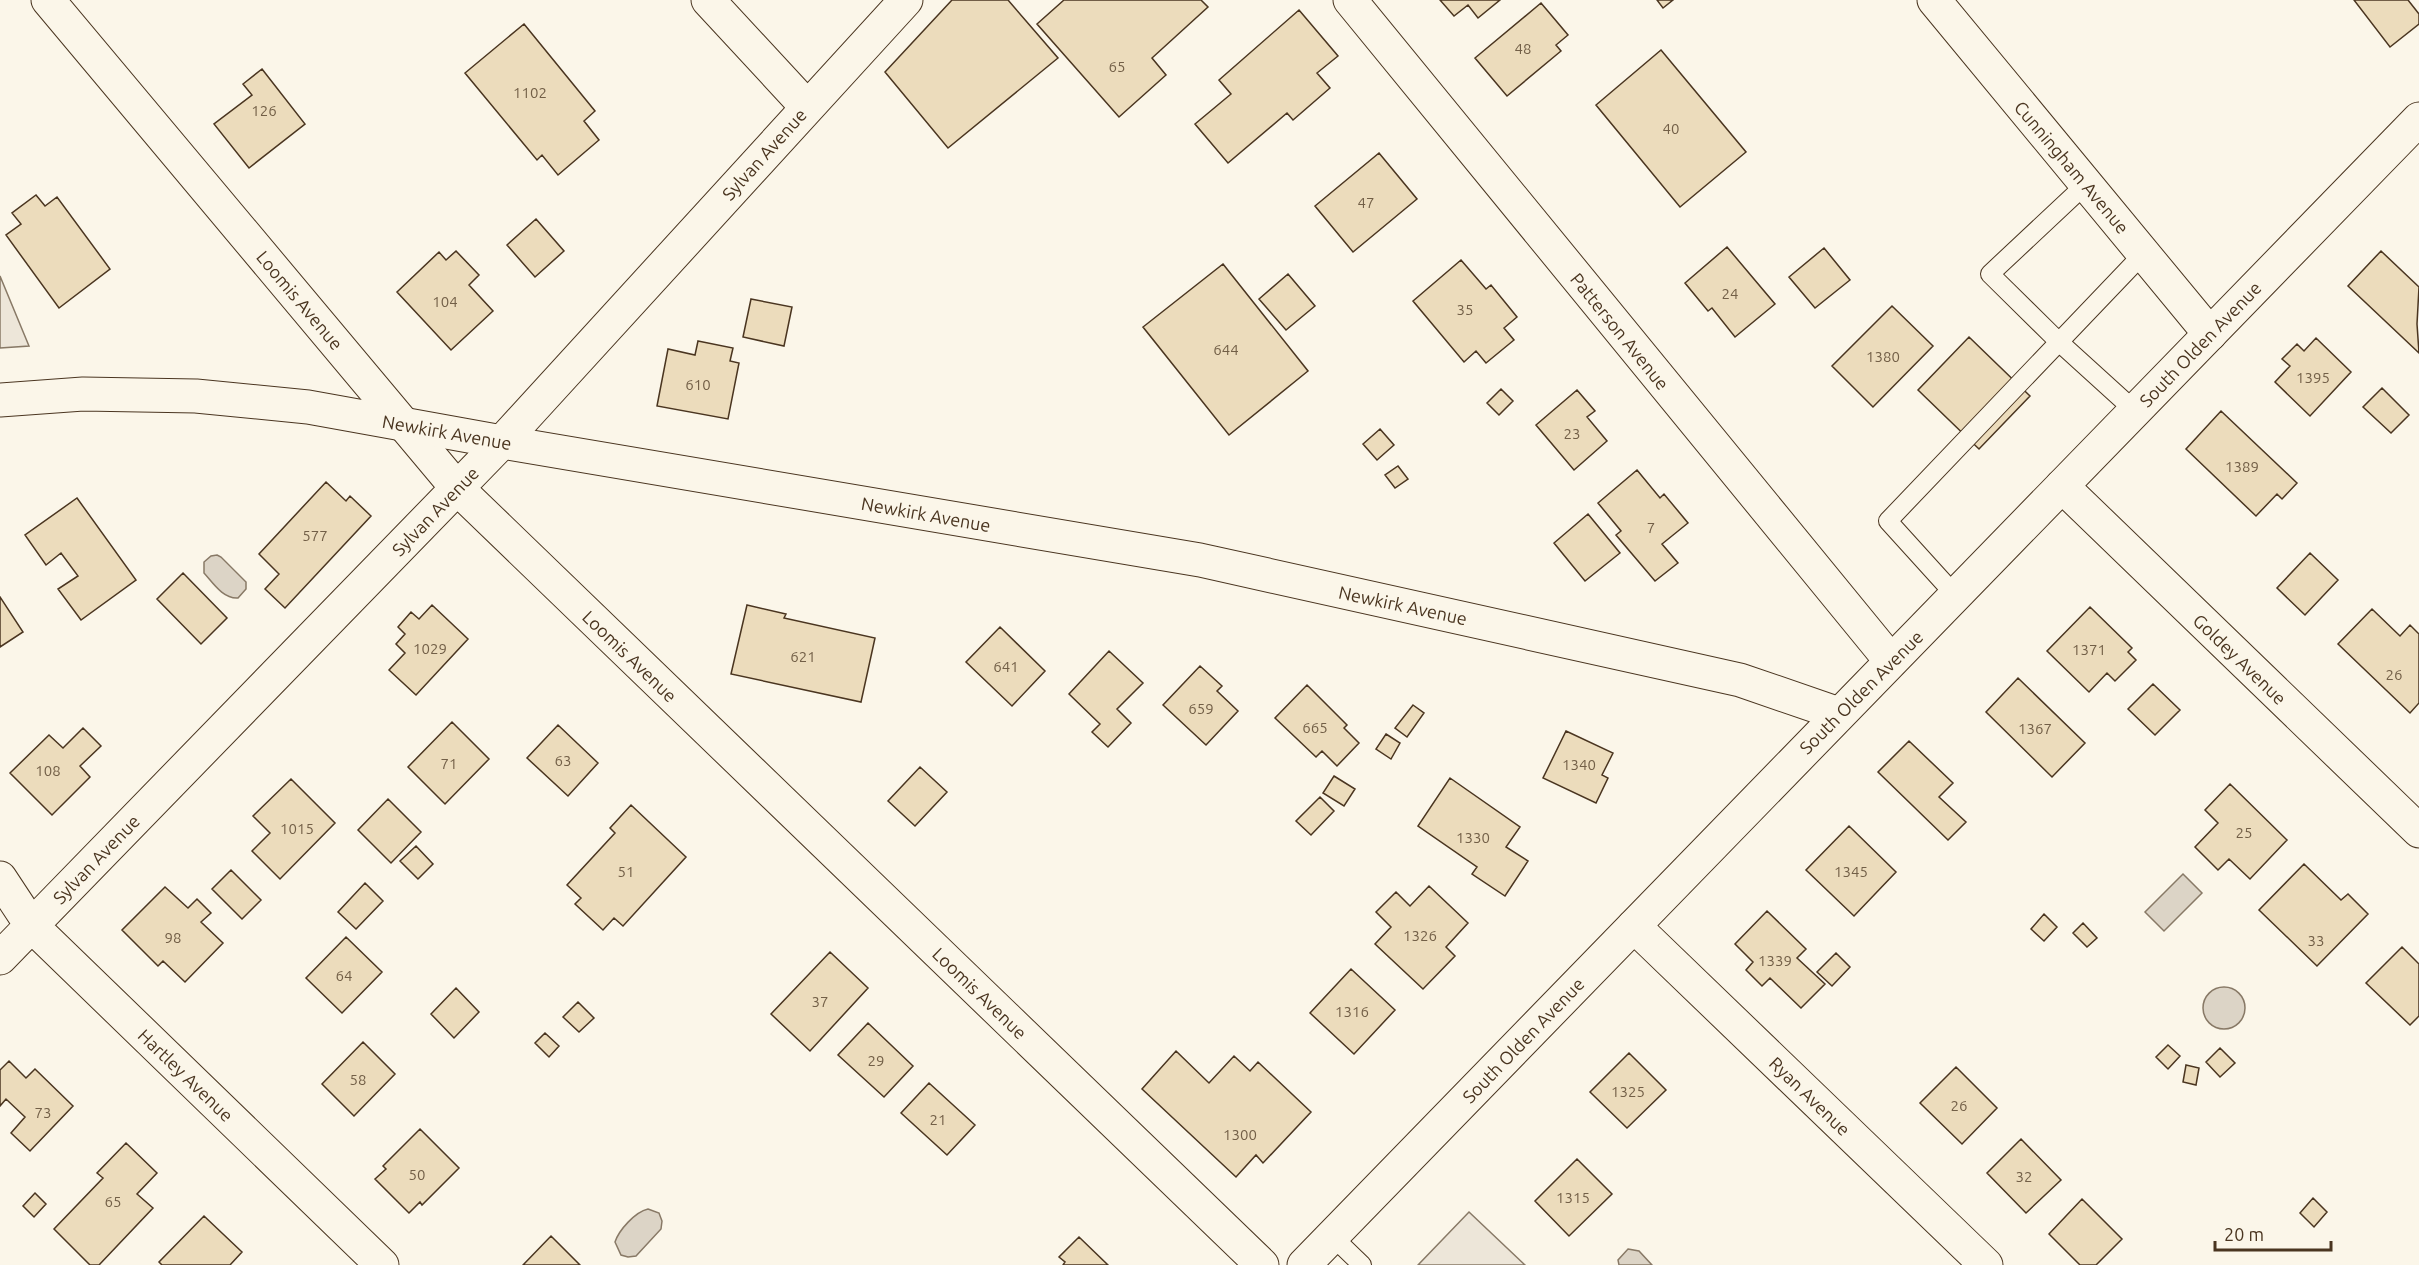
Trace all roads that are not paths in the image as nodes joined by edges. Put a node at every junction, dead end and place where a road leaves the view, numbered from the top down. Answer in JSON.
{"nodes":[{"id":1,"x":48,"y":0,"type":"edge"},
{"id":2,"x":708,"y":0,"type":"edge"},
{"id":3,"x":906,"y":0,"type":"edge"},
{"id":4,"x":1350,"y":0,"type":"edge"},
{"id":5,"x":1934,"y":0,"type":"edge"},
{"id":6,"x":807,"y":107,"type":"junction"},
{"id":7,"x":2419,"y":119,"type":"edge"},
{"id":8,"x":2086,"y":184,"type":"junction"},
{"id":9,"x":2143,"y":254,"type":"junction"},
{"id":10,"x":2210,"y":334,"type":"junction"},
{"id":11,"x":2059,"y":342,"type":"junction"},
{"id":12,"x":0,"y":400,"type":"edge"},
{"id":13,"x":2135,"y":411,"type":"junction"},
{"id":14,"x":405,"y":425,"type":"junction"},
{"id":15,"x":502,"y":442,"type":"junction"},
{"id":16,"x":2062,"y":486,"type":"junction"},
{"id":17,"x":457,"y":488,"type":"junction"},
{"id":18,"x":1956,"y":596,"type":"junction"},
{"id":19,"x":1891,"y":661,"type":"junction"},
{"id":20,"x":1839,"y":714,"type":"junction"},
{"id":21,"x":2419,"y":831,"type":"edge"},
{"id":22,"x":0,"y":878,"type":"edge"},
{"id":23,"x":31,"y":925,"type":"junction"},
{"id":24,"x":1634,"y":926,"type":"junction"},
{"id":25,"x":0,"y":958,"type":"edge"},
{"id":26,"x":1332,"y":1236,"type":"junction"},
{"id":27,"x":382,"y":1265,"type":"edge"},
{"id":28,"x":1262,"y":1265,"type":"edge"},
{"id":29,"x":1304,"y":1265,"type":"edge"},
{"id":30,"x":1362,"y":1265,"type":"edge"},
{"id":31,"x":1986,"y":1265,"type":"edge"}],
"edges":[{"from":1,"to":14,"type":"street","name":"Loomis Avenue"},
{"from":2,"to":6,"type":"street"},
{"from":3,"to":6,"type":"street","name":"Sylvan Avenue"},
{"from":4,"to":19,"type":"street","name":"Patterson Avenue"},
{"from":5,"to":8,"type":"street","name":"Cunningham Avenue"},
{"from":6,"to":15,"type":"street","name":"Sylvan Avenue"},
{"from":7,"to":10,"type":"street","name":"South Olden Avenue"},
{"from":8,"to":9,"type":"street","name":"Cunningham Avenue"},
{"from":8,"to":11,"type":"lane"},
{"from":9,"to":10,"type":"street","name":"Cunningham Avenue"},
{"from":9,"to":11,"type":"lane"},
{"from":10,"to":13,"type":"street","name":"South Olden Avenue"},
{"from":11,"to":13,"type":"lane"},
{"from":11,"to":18,"type":"lane"},
{"from":12,"to":14,"type":"street","name":"Newkirk Avenue"},
{"from":13,"to":16,"type":"street","name":"South Olden Avenue"},
{"from":14,"to":15,"type":"street","name":"Newkirk Avenue"},
{"from":14,"to":17,"type":"street","name":"Loomis Avenue"},
{"from":15,"to":17,"type":"street","name":"Sylvan Avenue"},
{"from":15,"to":20,"type":"street","name":"Newkirk Avenue"},
{"from":16,"to":18,"type":"street","name":"South Olden Avenue"},
{"from":16,"to":21,"type":"street","name":"Goldey Avenue"},
{"from":17,"to":23,"type":"street","name":"Sylvan Avenue"},
{"from":17,"to":28,"type":"street","name":"Loomis Avenue"},
{"from":18,"to":19,"type":"street","name":"South Olden Avenue"},
{"from":19,"to":20,"type":"street","name":"South Olden Avenue"},
{"from":20,"to":24,"type":"street","name":"South Olden Avenue"},
{"from":22,"to":23,"type":"street","name":"Hartley Avenue"},
{"from":23,"to":25,"type":"street","name":"Sylvan Avenue"},
{"from":23,"to":27,"type":"street","name":"Hartley Avenue"},
{"from":24,"to":26,"type":"street","name":"South Olden Avenue"},
{"from":24,"to":31,"type":"street","name":"Ryan Avenue"},
{"from":26,"to":29,"type":"street","name":"South Olden Avenue"},
{"from":26,"to":30,"type":"lane"}]}
